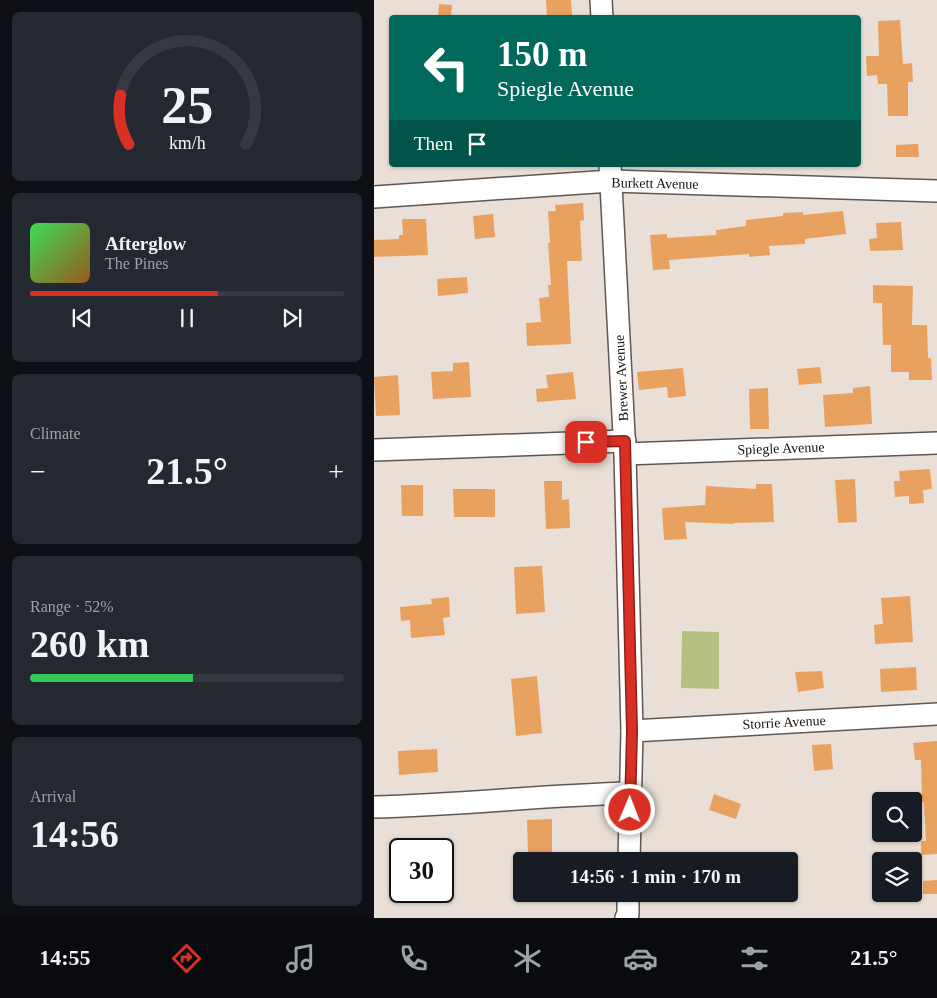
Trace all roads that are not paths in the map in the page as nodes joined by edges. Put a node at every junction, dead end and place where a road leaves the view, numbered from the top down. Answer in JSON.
{"nodes":[{"id":1,"x":601,"y":0,"type":"edge"},
{"id":2,"x":602,"y":15,"type":"edge"},
{"id":3,"x":610,"y":173,"type":"edge"},
{"id":4,"x":937,"y":192,"type":"edge"},
{"id":5,"x":374,"y":197,"type":"edge"},
{"id":6,"x":937,"y":443,"type":"edge"},
{"id":7,"x":625,"y":448,"type":"junction"},
{"id":8,"x":374,"y":450,"type":"edge"},
{"id":9,"x":937,"y":714,"type":"edge"},
{"id":10,"x":632,"y":731,"type":"junction"},
{"id":11,"x":630,"y":793,"type":"junction"},
{"id":12,"x":374,"y":807,"type":"edge"},
{"id":13,"x":629,"y":852,"type":"edge"},
{"id":14,"x":628,"y":902,"type":"edge"},
{"id":15,"x":626,"y":918,"type":"edge"}],
"edges":[{"from":1,"to":2,"type":"street"},
{"from":3,"to":4,"type":"street","name":"Burkett Avenue"},
{"from":3,"to":5,"type":"street","name":"Burkett Avenue"},
{"from":3,"to":7,"type":"street","name":"Brewer Avenue"},
{"from":6,"to":7,"type":"street","name":"Spiegle Avenue"},
{"from":7,"to":8,"type":"street","name":"Spiegle Avenue"},
{"from":7,"to":10,"type":"street","name":"Brewer Avenue"},
{"from":9,"to":10,"type":"street","name":"Storrie Avenue"},
{"from":10,"to":11,"type":"street","name":"Brewer Avenue"},
{"from":11,"to":12,"type":"street"},
{"from":11,"to":13,"type":"street","name":"Brewer Avenue"},
{"from":14,"to":15,"type":"street"}]}
